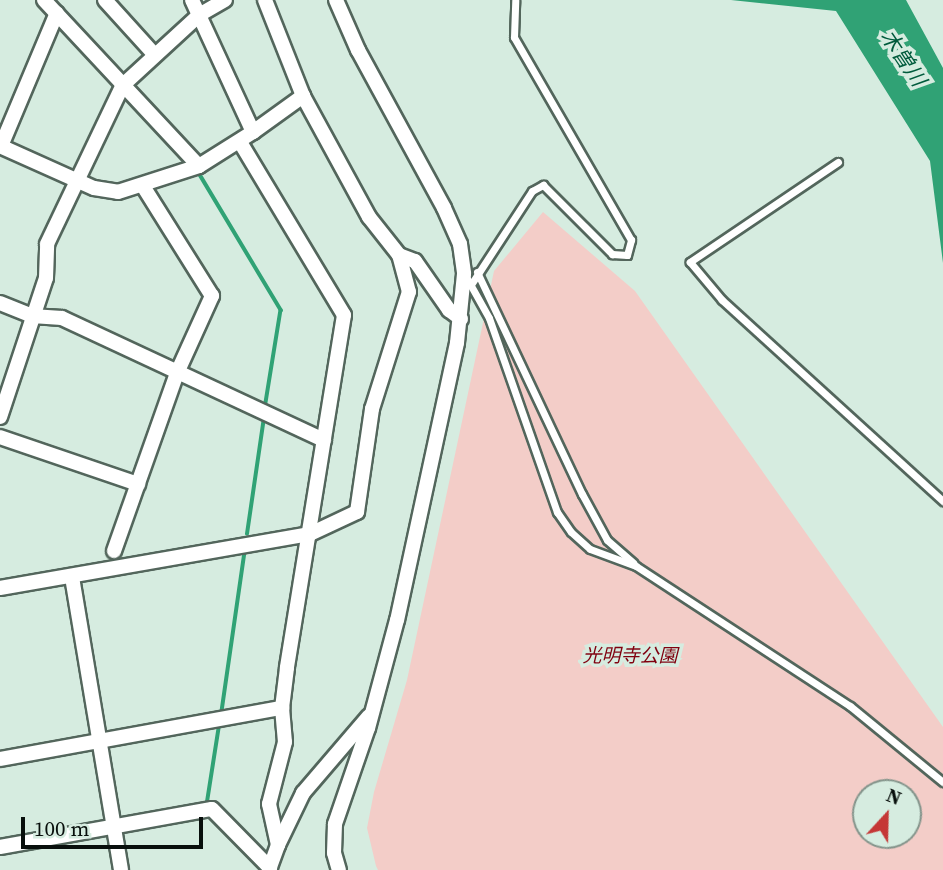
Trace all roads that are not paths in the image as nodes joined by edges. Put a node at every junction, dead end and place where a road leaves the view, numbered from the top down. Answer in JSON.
{"nodes":[{"id":1,"x":44,"y":0,"type":"edge"},
{"id":2,"x":105,"y":0,"type":"edge"},
{"id":3,"x":192,"y":0,"type":"edge"},
{"id":4,"x":225,"y":0,"type":"edge"},
{"id":5,"x":264,"y":0,"type":"edge"},
{"id":6,"x":336,"y":0,"type":"edge"},
{"id":7,"x":515,"y":0,"type":"edge"},
{"id":8,"x":57,"y":13,"type":"junction"},
{"id":9,"x":199,"y":15,"type":"junction"},
{"id":10,"x":154,"y":54,"type":"junction"},
{"id":11,"x":123,"y":85,"type":"junction"},
{"id":12,"x":303,"y":96,"type":"junction"},
{"id":13,"x":253,"y":132,"type":"junction"},
{"id":14,"x":240,"y":142,"type":"junction"},
{"id":15,"x":0,"y":146,"type":"edge"},
{"id":16,"x":838,"y":162,"type":"dead end"},
{"id":17,"x":199,"y":166,"type":"junction"},
{"id":18,"x":78,"y":181,"type":"junction"},
{"id":19,"x":143,"y":186,"type":"junction"},
{"id":20,"x":399,"y":255,"type":"junction"},
{"id":21,"x":471,"y":276,"type":"junction"},
{"id":22,"x":0,"y":303,"type":"edge"},
{"id":23,"x":32,"y":316,"type":"junction"},
{"id":24,"x":461,"y":319,"type":"junction"},
{"id":25,"x":177,"y":373,"type":"junction"},
{"id":26,"x":0,"y":416,"type":"edge"},
{"id":27,"x":0,"y":437,"type":"edge"},
{"id":28,"x":324,"y":440,"type":"junction"},
{"id":29,"x":138,"y":484,"type":"junction"},
{"id":30,"x":943,"y":501,"type":"edge"},
{"id":31,"x":310,"y":534,"type":"junction"},
{"id":32,"x":114,"y":551,"type":"dead end"},
{"id":33,"x":636,"y":566,"type":"junction"},
{"id":34,"x":72,"y":577,"type":"junction"},
{"id":35,"x":0,"y":588,"type":"edge"},
{"id":36,"x":282,"y":708,"type":"junction"},
{"id":37,"x":372,"y":712,"type":"junction"},
{"id":38,"x":100,"y":741,"type":"junction"},
{"id":39,"x":0,"y":759,"type":"edge"},
{"id":40,"x":943,"y":782,"type":"edge"},
{"id":41,"x":114,"y":826,"type":"junction"},
{"id":42,"x":278,"y":845,"type":"junction"},
{"id":43,"x":0,"y":847,"type":"edge"},
{"id":44,"x":269,"y":869,"type":"edge"},
{"id":45,"x":121,"y":870,"type":"edge"},
{"id":46,"x":339,"y":870,"type":"edge"}],
"edges":[{"from":1,"to":8,"type":"street"},
{"from":2,"to":10,"type":"street"},
{"from":3,"to":9,"type":"street"},
{"from":4,"to":9,"type":"street"},
{"from":5,"to":12,"type":"street"},
{"from":6,"to":21,"type":"street"},
{"from":7,"to":21,"type":"lane"},
{"from":8,"to":11,"type":"street"},
{"from":8,"to":15,"type":"street"},
{"from":9,"to":10,"type":"street"},
{"from":9,"to":13,"type":"street"},
{"from":10,"to":11,"type":"street"},
{"from":11,"to":17,"type":"street"},
{"from":11,"to":18,"type":"street"},
{"from":12,"to":13,"type":"street"},
{"from":12,"to":20,"type":"street"},
{"from":13,"to":14,"type":"street"},
{"from":14,"to":17,"type":"street"},
{"from":14,"to":28,"type":"street"},
{"from":15,"to":18,"type":"street"},
{"from":16,"to":30,"type":"lane"},
{"from":17,"to":19,"type":"street"},
{"from":18,"to":19,"type":"street"},
{"from":18,"to":23,"type":"street"},
{"from":19,"to":25,"type":"street"},
{"from":20,"to":24,"type":"street"},
{"from":20,"to":31,"type":"street"},
{"from":21,"to":24,"type":"street"},
{"from":21,"to":33,"type":"lane"},
{"from":21,"to":33,"type":"lane"},
{"from":22,"to":23,"type":"street"},
{"from":23,"to":25,"type":"street"},
{"from":23,"to":26,"type":"street"},
{"from":24,"to":37,"type":"street"},
{"from":25,"to":28,"type":"street"},
{"from":25,"to":29,"type":"street"},
{"from":27,"to":29,"type":"street"},
{"from":28,"to":31,"type":"street"},
{"from":29,"to":32,"type":"street"},
{"from":31,"to":34,"type":"street"},
{"from":31,"to":36,"type":"street"},
{"from":33,"to":40,"type":"lane"},
{"from":34,"to":35,"type":"street"},
{"from":34,"to":38,"type":"street"},
{"from":36,"to":38,"type":"street"},
{"from":36,"to":42,"type":"street"},
{"from":37,"to":42,"type":"street"},
{"from":37,"to":46,"type":"street"},
{"from":38,"to":39,"type":"street"},
{"from":38,"to":41,"type":"street"},
{"from":41,"to":43,"type":"street"},
{"from":41,"to":44,"type":"street"},
{"from":41,"to":45,"type":"street"},
{"from":42,"to":44,"type":"street"}]}
